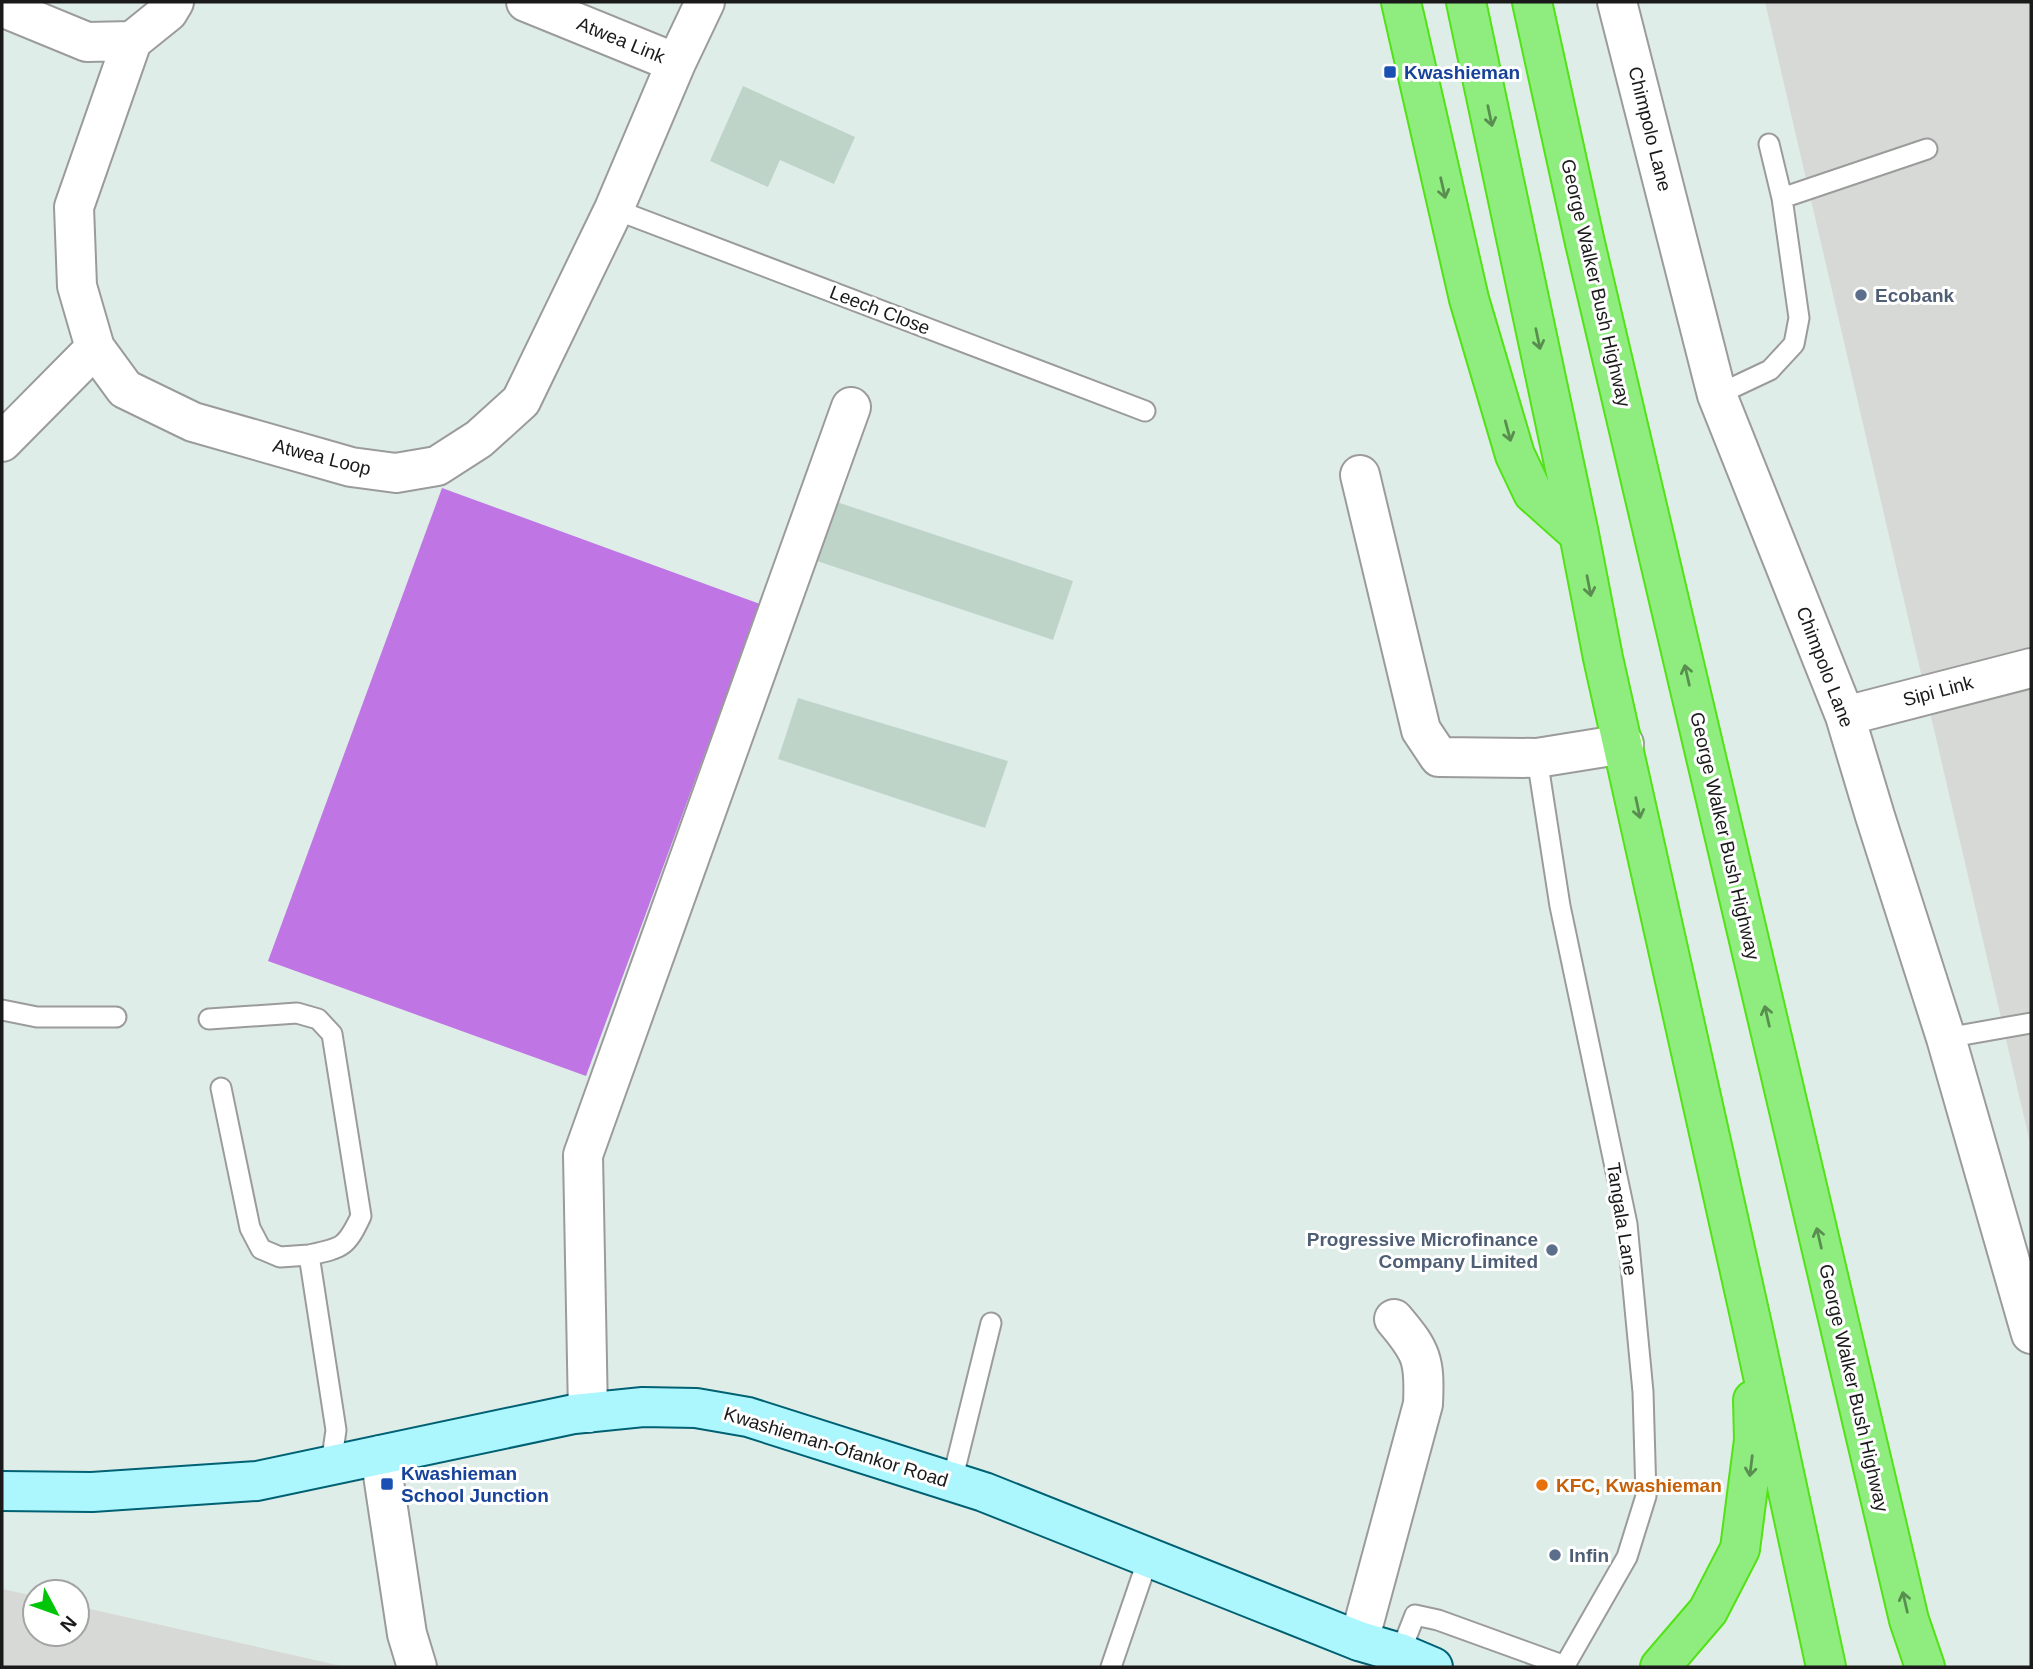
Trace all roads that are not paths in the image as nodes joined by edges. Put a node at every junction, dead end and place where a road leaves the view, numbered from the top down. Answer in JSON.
{"nodes":[{"id":1,"x":174,"y":2,"type":"edge"},
{"id":2,"x":526,"y":2,"type":"edge"},
{"id":3,"x":705,"y":2,"type":"edge"},
{"id":4,"x":1401,"y":2,"type":"edge"},
{"id":5,"x":1466,"y":2,"type":"edge"},
{"id":6,"x":1532,"y":2,"type":"edge"},
{"id":7,"x":1617,"y":2,"type":"edge"},
{"id":8,"x":2,"y":7,"type":"edge"},
{"id":9,"x":132,"y":41,"type":"junction"},
{"id":10,"x":676,"y":63,"type":"junction"},
{"id":11,"x":1769,"y":144,"type":"dead end"},
{"id":12,"x":1927,"y":149,"type":"dead end"},
{"id":13,"x":1782,"y":198,"type":"junction"},
{"id":14,"x":614,"y":209,"type":"junction"},
{"id":15,"x":95,"y":348,"type":"junction"},
{"id":16,"x":1717,"y":395,"type":"junction"},
{"id":17,"x":851,"y":407,"type":"dead end"},
{"id":18,"x":1145,"y":411,"type":"dead end"},
{"id":19,"x":2,"y":442,"type":"edge"},
{"id":20,"x":1360,"y":475,"type":"dead end"},
{"id":21,"x":1580,"y":534,"type":"junction"},
{"id":22,"x":2031,"y":668,"type":"edge"},
{"id":23,"x":1846,"y":716,"type":"junction"},
{"id":24,"x":1624,"y":744,"type":"junction"},
{"id":25,"x":1537,"y":758,"type":"junction"},
{"id":26,"x":2,"y":1010,"type":"edge"},
{"id":27,"x":116,"y":1017,"type":"dead end"},
{"id":28,"x":209,"y":1019,"type":"dead end"},
{"id":29,"x":2031,"y":1023,"type":"edge"},
{"id":30,"x":1946,"y":1038,"type":"junction"},
{"id":31,"x":221,"y":1088,"type":"dead end"},
{"id":32,"x":309,"y":1255,"type":"junction"},
{"id":33,"x":1394,"y":1319,"type":"dead end"},
{"id":34,"x":991,"y":1322,"type":"dead end"},
{"id":35,"x":1752,"y":1325,"type":"junction"},
{"id":36,"x":2031,"y":1334,"type":"edge"},
{"id":37,"x":588,"y":1413,"type":"junction"},
{"id":38,"x":380,"y":1455,"type":"junction"},
{"id":39,"x":331,"y":1465,"type":"junction"},
{"id":40,"x":952,"y":1481,"type":"junction"},
{"id":41,"x":2,"y":1491,"type":"edge"},
{"id":42,"x":1150,"y":1556,"type":"junction"},
{"id":43,"x":1359,"y":1641,"type":"junction"},
{"id":44,"x":1417,"y":1660,"type":"edge"},
{"id":45,"x":416,"y":1667,"type":"edge"},
{"id":46,"x":1111,"y":1667,"type":"edge"},
{"id":47,"x":1564,"y":1667,"type":"edge"},
{"id":48,"x":1660,"y":1667,"type":"edge"},
{"id":49,"x":1826,"y":1667,"type":"edge"},
{"id":50,"x":1925,"y":1667,"type":"edge"}],
"edges":[{"from":1,"to":9,"type":"street"},
{"from":2,"to":10,"type":"street","name":"Atwea Link"},
{"from":3,"to":10,"type":"street","name":"Atwea Loop"},
{"from":4,"to":21,"type":"highway","one_way":true},
{"from":5,"to":21,"type":"highway","one_way":true},
{"from":50,"to":6,"type":"highway","name":"George Walker Bush Highway","one_way":true},
{"from":7,"to":16,"type":"street","name":"Chimpolo Lane"},
{"from":8,"to":9,"type":"street"},
{"from":9,"to":15,"type":"street","name":"Atwea Loop"},
{"from":10,"to":14,"type":"street","name":"Atwea Loop"},
{"from":11,"to":13,"type":"lane"},
{"from":12,"to":13,"type":"lane"},
{"from":13,"to":16,"type":"lane"},
{"from":14,"to":15,"type":"street","name":"Atwea Loop"},
{"from":14,"to":18,"type":"lane","name":"Leech Close"},
{"from":15,"to":19,"type":"street"},
{"from":16,"to":23,"type":"street","name":"Chimpolo Lane"},
{"from":17,"to":37,"type":"street"},
{"from":20,"to":25,"type":"street"},
{"from":21,"to":24,"type":"highway","one_way":true},
{"from":22,"to":23,"type":"street","name":"Sipi Link"},
{"from":23,"to":30,"type":"street","name":"Chimpolo Lane"},
{"from":24,"to":25,"type":"street"},
{"from":24,"to":35,"type":"highway","one_way":true},
{"from":25,"to":47,"type":"lane","name":"Tangala Lane"},
{"from":26,"to":27,"type":"lane"},
{"from":28,"to":32,"type":"lane"},
{"from":29,"to":30,"type":"lane"},
{"from":30,"to":36,"type":"street","name":"Chimpolo Lane"},
{"from":31,"to":32,"type":"lane"},
{"from":32,"to":39,"type":"lane"},
{"from":33,"to":43,"type":"street"},
{"from":34,"to":40,"type":"lane"},
{"from":35,"to":48,"type":"highway","one_way":true},
{"from":35,"to":49,"type":"highway"},
{"from":37,"to":38,"type":"main road","name":"Kwashieman-Ofankor Road"},
{"from":37,"to":40,"type":"main road","name":"Kwashieman-Ofankor Road"},
{"from":38,"to":39,"type":"main road","name":"Kwashieman-Ofankor Road"},
{"from":38,"to":45,"type":"street"},
{"from":39,"to":41,"type":"main road","name":"Kwashieman-Ofankor Road"},
{"from":40,"to":42,"type":"main road","name":"Kwashieman-Ofankor Road"},
{"from":42,"to":43,"type":"main road","name":"Kwashieman-Ofankor Road"},
{"from":42,"to":46,"type":"lane"},
{"from":43,"to":44,"type":"main road","name":"Kwashieman-Ofankor Road"},
{"from":44,"to":47,"type":"lane"}]}
